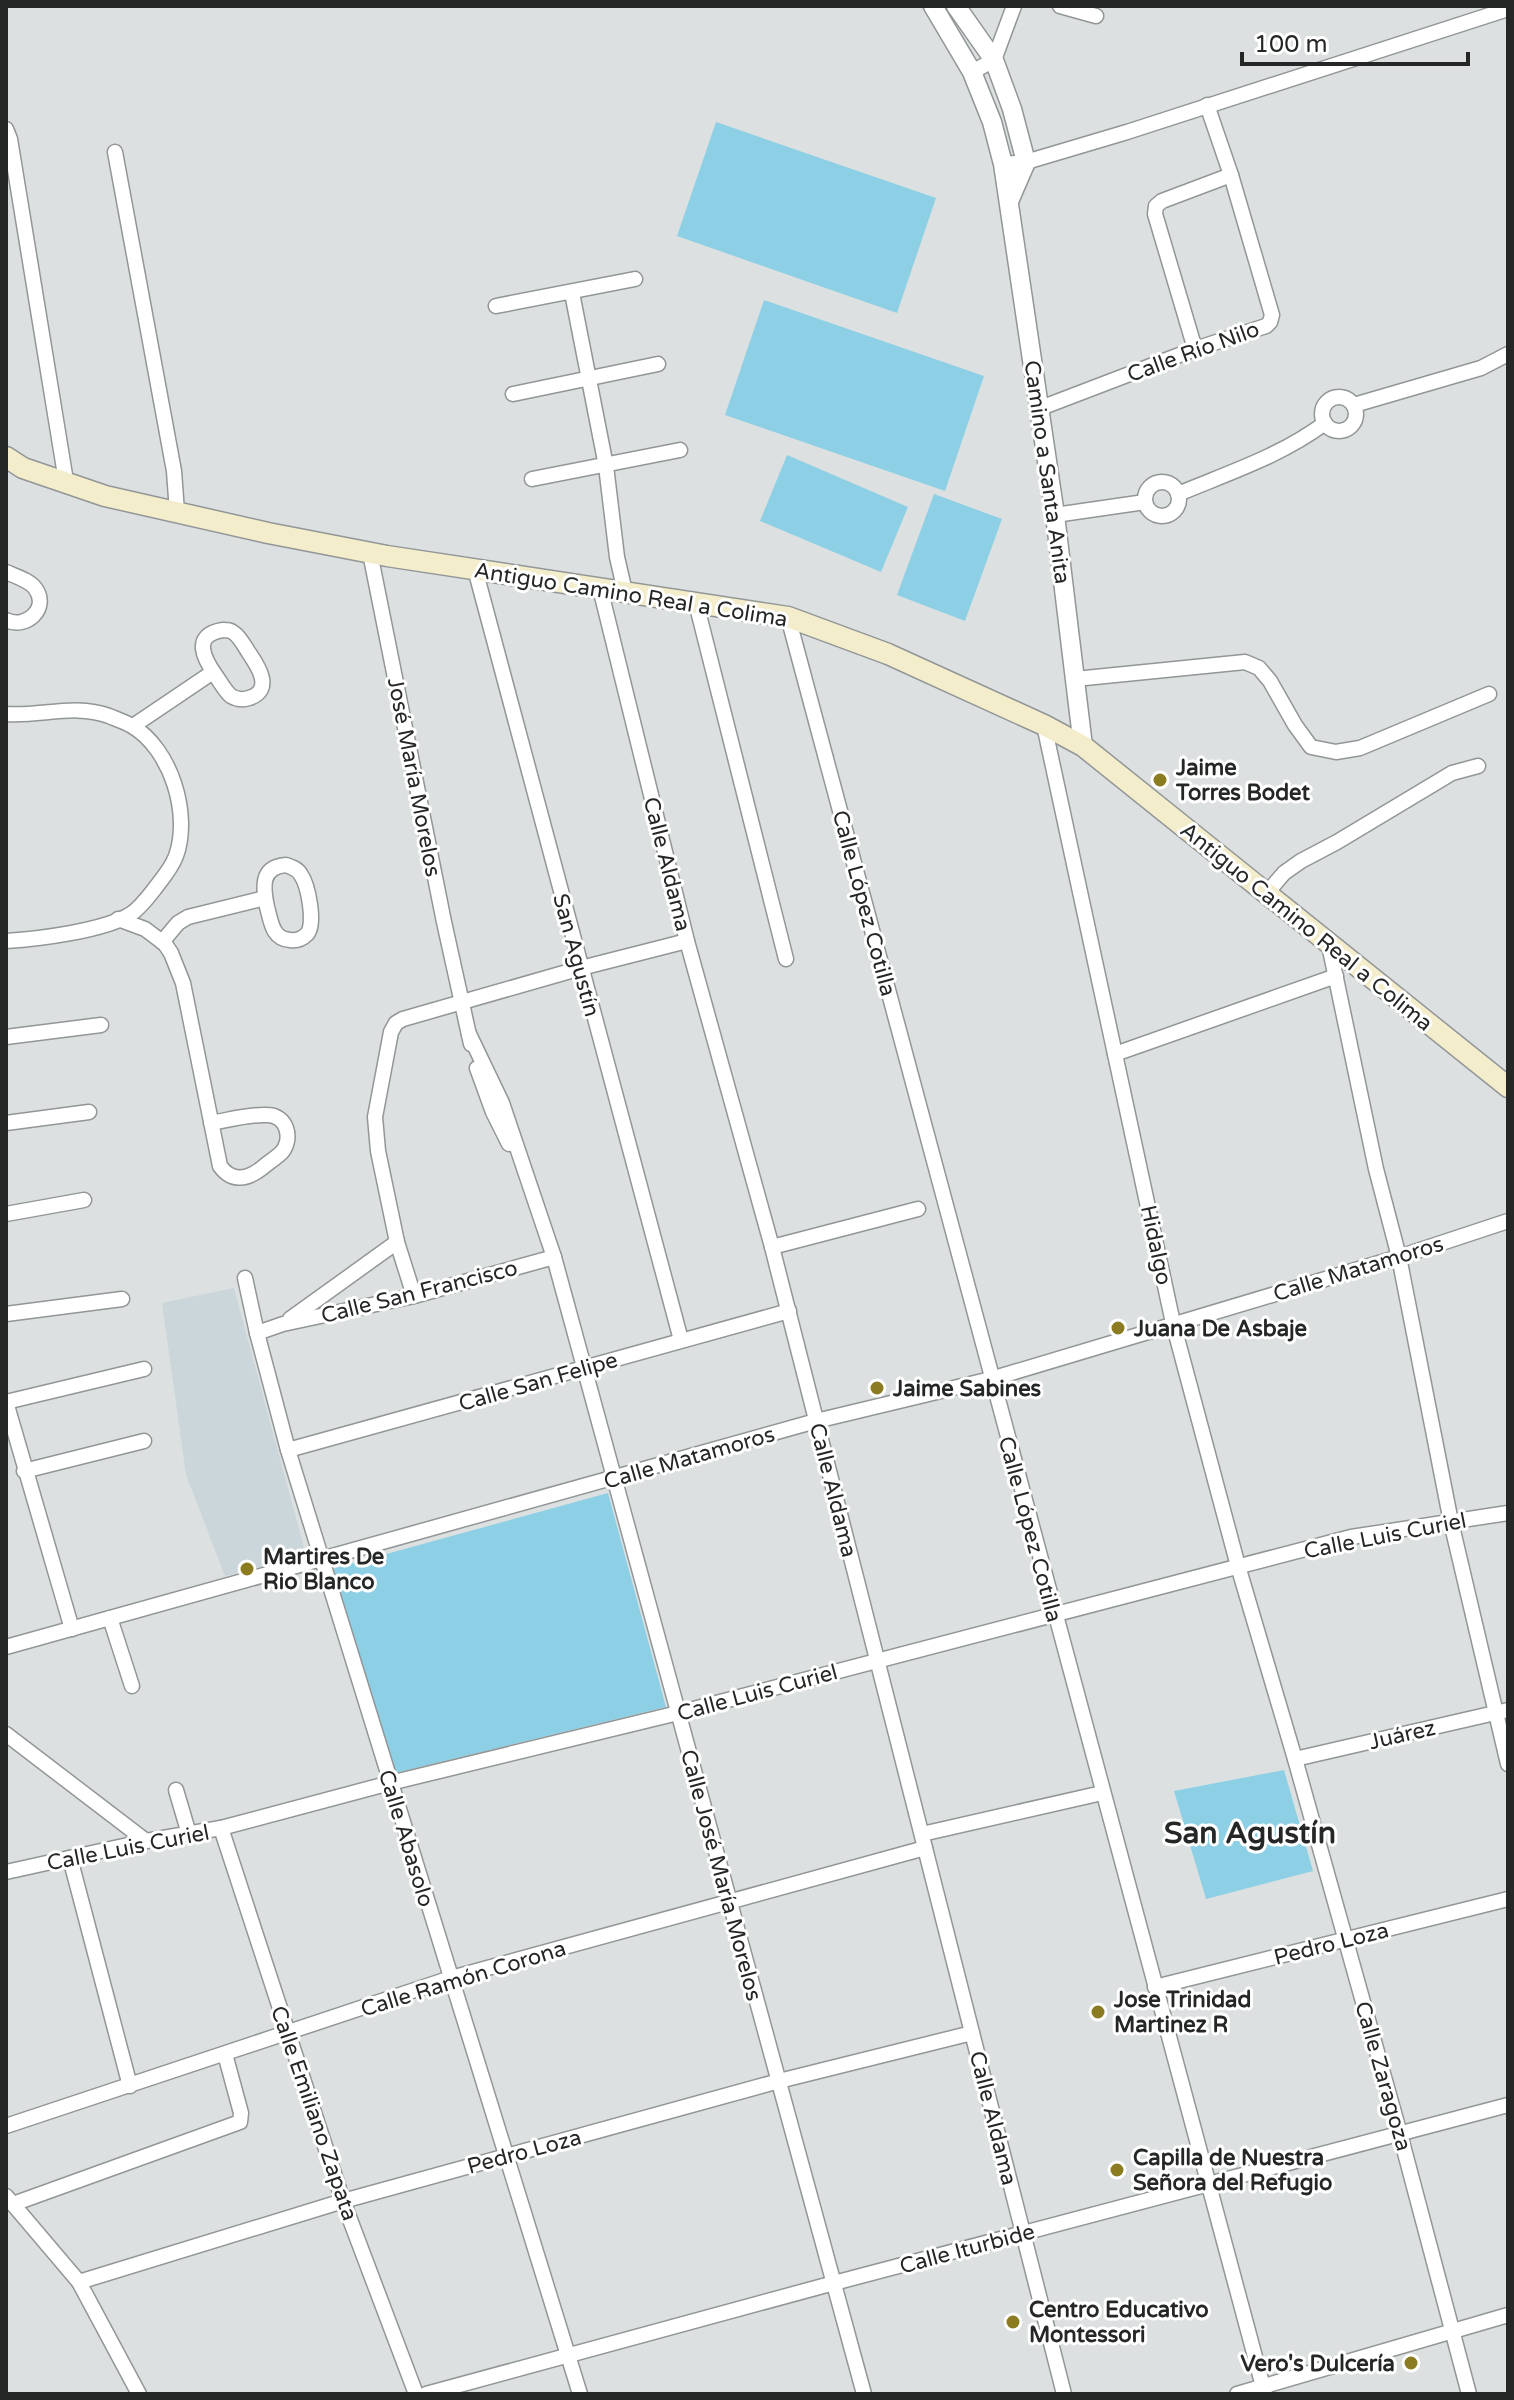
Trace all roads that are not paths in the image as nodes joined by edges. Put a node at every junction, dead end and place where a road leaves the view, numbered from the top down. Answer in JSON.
{"nodes":[{"id":1,"x":933,"y":6,"type":"edge"},
{"id":2,"x":956,"y":6,"type":"edge"},
{"id":3,"x":1014,"y":6,"type":"edge"},
{"id":4,"x":1060,"y":6,"type":"edge"},
{"id":5,"x":1508,"y":9,"type":"edge"},
{"id":6,"x":1096,"y":16,"type":"dead end"},
{"id":7,"x":994,"y":60,"type":"junction"},
{"id":8,"x":972,"y":72,"type":"junction"},
{"id":9,"x":1207,"y":105,"type":"junction"},
{"id":10,"x":6,"y":129,"type":"edge"},
{"id":11,"x":115,"y":152,"type":"dead end"},
{"id":12,"x":1026,"y":162,"type":"junction"},
{"id":13,"x":1003,"y":164,"type":"junction"},
{"id":14,"x":1231,"y":175,"type":"junction"},
{"id":15,"x":1009,"y":200,"type":"junction"},
{"id":16,"x":635,"y":279,"type":"dead end"},
{"id":17,"x":572,"y":293,"type":"junction"},
{"id":18,"x":496,"y":306,"type":"dead end"},
{"id":19,"x":1195,"y":349,"type":"junction"},
{"id":20,"x":1508,"y":354,"type":"edge"},
{"id":21,"x":658,"y":364,"type":"dead end"},
{"id":22,"x":589,"y":378,"type":"junction"},
{"id":23,"x":513,"y":394,"type":"dead end"},
{"id":24,"x":1354,"y":405,"type":"junction"},
{"id":25,"x":1038,"y":409,"type":"junction"},
{"id":26,"x":1325,"y":423,"type":"junction"},
{"id":27,"x":680,"y":450,"type":"dead end"},
{"id":28,"x":6,"y":457,"type":"edge"},
{"id":29,"x":606,"y":466,"type":"junction"},
{"id":30,"x":532,"y":479,"type":"dead end"},
{"id":31,"x":66,"y":481,"type":"junction"},
{"id":32,"x":1178,"y":494,"type":"junction"},
{"id":33,"x":1145,"y":502,"type":"junction"},
{"id":34,"x":177,"y":512,"type":"junction"},
{"id":35,"x":1055,"y":515,"type":"junction"},
{"id":36,"x":370,"y":553,"type":"junction"},
{"id":37,"x":475,"y":569,"type":"junction"},
{"id":38,"x":6,"y":572,"type":"edge"},
{"id":39,"x":600,"y":588,"type":"junction"},
{"id":40,"x":625,"y":592,"type":"junction"},
{"id":41,"x":696,"y":603,"type":"junction"},
{"id":42,"x":788,"y":617,"type":"junction"},
{"id":43,"x":6,"y":620,"type":"edge"},
{"id":44,"x":213,"y":672,"type":"junction"},
{"id":45,"x":1075,"y":679,"type":"junction"},
{"id":46,"x":1489,"y":694,"type":"dead end"},
{"id":47,"x":6,"y":714,"type":"edge"},
{"id":48,"x":1044,"y":725,"type":"junction"},
{"id":49,"x":133,"y":726,"type":"junction"},
{"id":50,"x":1083,"y":746,"type":"junction"},
{"id":51,"x":1478,"y":766,"type":"dead end"},
{"id":52,"x":1266,"y":894,"type":"junction"},
{"id":53,"x":265,"y":898,"type":"junction"},
{"id":54,"x":118,"y":919,"type":"junction"},
{"id":55,"x":6,"y":941,"type":"edge"},
{"id":56,"x":687,"y":941,"type":"junction"},
{"id":57,"x":162,"y":942,"type":"junction"},
{"id":58,"x":1329,"y":945,"type":"junction"},
{"id":59,"x":786,"y":959,"type":"dead end"},
{"id":60,"x":581,"y":968,"type":"junction"},
{"id":61,"x":1336,"y":976,"type":"junction"},
{"id":62,"x":461,"y":1001,"type":"junction"},
{"id":63,"x":101,"y":1025,"type":"dead end"},
{"id":64,"x":6,"y":1037,"type":"edge"},
{"id":65,"x":1115,"y":1054,"type":"junction"},
{"id":66,"x":1508,"y":1087,"type":"edge"},
{"id":67,"x":89,"y":1112,"type":"dead end"},
{"id":68,"x":6,"y":1123,"type":"edge"},
{"id":69,"x":211,"y":1123,"type":"junction"},
{"id":70,"x":84,"y":1200,"type":"dead end"},
{"id":71,"x":918,"y":1209,"type":"dead end"},
{"id":72,"x":6,"y":1214,"type":"edge"},
{"id":73,"x":1508,"y":1221,"type":"edge"},
{"id":74,"x":397,"y":1242,"type":"junction"},
{"id":75,"x":772,"y":1247,"type":"junction"},
{"id":76,"x":554,"y":1257,"type":"junction"},
{"id":77,"x":1399,"y":1257,"type":"junction"},
{"id":78,"x":245,"y":1278,"type":"dead end"},
{"id":79,"x":414,"y":1296,"type":"junction"},
{"id":80,"x":122,"y":1299,"type":"dead end"},
{"id":81,"x":789,"y":1311,"type":"junction"},
{"id":82,"x":6,"y":1314,"type":"edge"},
{"id":83,"x":1173,"y":1323,"type":"junction"},
{"id":84,"x":283,"y":1324,"type":"junction"},
{"id":85,"x":257,"y":1333,"type":"junction"},
{"id":86,"x":681,"y":1340,"type":"junction"},
{"id":87,"x":584,"y":1368,"type":"junction"},
{"id":88,"x":144,"y":1369,"type":"dead end"},
{"id":89,"x":991,"y":1379,"type":"junction"},
{"id":90,"x":6,"y":1402,"type":"edge"},
{"id":91,"x":816,"y":1421,"type":"junction"},
{"id":92,"x":144,"y":1441,"type":"dead end"},
{"id":93,"x":288,"y":1450,"type":"junction"},
{"id":94,"x":24,"y":1471,"type":"junction"},
{"id":95,"x":613,"y":1478,"type":"junction"},
{"id":96,"x":1508,"y":1513,"type":"edge"},
{"id":97,"x":1451,"y":1522,"type":"junction"},
{"id":98,"x":321,"y":1559,"type":"junction"},
{"id":99,"x":1238,"y":1566,"type":"junction"},
{"id":100,"x":1054,"y":1614,"type":"junction"},
{"id":101,"x":110,"y":1618,"type":"junction"},
{"id":102,"x":72,"y":1629,"type":"junction"},
{"id":103,"x":6,"y":1647,"type":"edge"},
{"id":104,"x":877,"y":1661,"type":"junction"},
{"id":105,"x":132,"y":1686,"type":"dead end"},
{"id":106,"x":1502,"y":1712,"type":"edge"},
{"id":107,"x":678,"y":1713,"type":"junction"},
{"id":108,"x":6,"y":1734,"type":"edge"},
{"id":109,"x":1295,"y":1759,"type":"junction"},
{"id":110,"x":1508,"y":1764,"type":"edge"},
{"id":111,"x":390,"y":1783,"type":"junction"},
{"id":112,"x":176,"y":1790,"type":"dead end"},
{"id":113,"x":1098,"y":1794,"type":"junction"},
{"id":114,"x":221,"y":1828,"type":"junction"},
{"id":115,"x":189,"y":1834,"type":"junction"},
{"id":116,"x":146,"y":1841,"type":"junction"},
{"id":117,"x":924,"y":1841,"type":"junction"},
{"id":118,"x":70,"y":1858,"type":"junction"},
{"id":119,"x":6,"y":1872,"type":"edge"},
{"id":120,"x":1508,"y":1899,"type":"edge"},
{"id":121,"x":730,"y":1902,"type":"junction"},
{"id":122,"x":1345,"y":1939,"type":"junction"},
{"id":123,"x":451,"y":1978,"type":"junction"},
{"id":124,"x":1155,"y":1987,"type":"junction"},
{"id":125,"x":288,"y":2032,"type":"junction"},
{"id":126,"x":972,"y":2033,"type":"junction"},
{"id":127,"x":225,"y":2054,"type":"junction"},
{"id":128,"x":779,"y":2081,"type":"junction"},
{"id":129,"x":130,"y":2086,"type":"junction"},
{"id":130,"x":1508,"y":2105,"type":"edge"},
{"id":131,"x":6,"y":2126,"type":"edge"},
{"id":132,"x":1400,"y":2134,"type":"junction"},
{"id":133,"x":506,"y":2156,"type":"junction"},
{"id":134,"x":1210,"y":2185,"type":"junction"},
{"id":135,"x":10,"y":2200,"type":"edge"},
{"id":136,"x":343,"y":2201,"type":"junction"},
{"id":137,"x":1023,"y":2234,"type":"junction"},
{"id":138,"x":79,"y":2282,"type":"junction"},
{"id":139,"x":834,"y":2283,"type":"junction"},
{"id":140,"x":1508,"y":2315,"type":"edge"},
{"id":141,"x":1452,"y":2332,"type":"junction"},
{"id":142,"x":568,"y":2355,"type":"junction"},
{"id":143,"x":1264,"y":2390,"type":"edge"},
{"id":144,"x":139,"y":2394,"type":"edge"},
{"id":145,"x":416,"y":2394,"type":"edge"},
{"id":146,"x":426,"y":2394,"type":"edge"},
{"id":147,"x":580,"y":2394,"type":"edge"},
{"id":148,"x":864,"y":2394,"type":"edge"},
{"id":149,"x":1064,"y":2394,"type":"edge"},
{"id":150,"x":1237,"y":2394,"type":"edge"},
{"id":151,"x":1469,"y":2394,"type":"edge"}],
"edges":[{"from":1,"to":8,"type":"street","name":"Camino a Santa Anita"},
{"from":2,"to":7,"type":"street"},
{"from":3,"to":7,"type":"street"},
{"from":4,"to":6,"type":"street"},
{"from":5,"to":9,"type":"street"},
{"from":7,"to":8,"type":"street"},
{"from":7,"to":12,"type":"street"},
{"from":8,"to":13,"type":"street","name":"Camino a Santa Anita"},
{"from":9,"to":12,"type":"street"},
{"from":9,"to":14,"type":"street","name":"Calle Río Nilo"},
{"from":10,"to":31,"type":"street"},
{"from":11,"to":34,"type":"street"},
{"from":12,"to":13,"type":"street"},
{"from":12,"to":15,"type":"street"},
{"from":13,"to":15,"type":"street","name":"Camino a Santa Anita"},
{"from":14,"to":19,"type":"street"},
{"from":14,"to":19,"type":"street","name":"Calle Río Nilo"},
{"from":15,"to":25,"type":"street","name":"Camino a Santa Anita"},
{"from":16,"to":17,"type":"street"},
{"from":17,"to":18,"type":"street"},
{"from":17,"to":22,"type":"street"},
{"from":19,"to":25,"type":"street","name":"Calle Río Nilo"},
{"from":20,"to":24,"type":"street"},
{"from":21,"to":22,"type":"street"},
{"from":22,"to":23,"type":"street"},
{"from":22,"to":29,"type":"street"},
{"from":24,"to":26,"type":"street"},
{"from":24,"to":26,"type":"street"},
{"from":25,"to":35,"type":"street","name":"Camino a Santa Anita"},
{"from":26,"to":32,"type":"street"},
{"from":27,"to":29,"type":"street"},
{"from":28,"to":31,"type":"main road","name":"Antiguo Camino Real a Colima"},
{"from":29,"to":30,"type":"street"},
{"from":29,"to":40,"type":"street"},
{"from":31,"to":34,"type":"main road","name":"Antiguo Camino Real a Colima"},
{"from":32,"to":33,"type":"street"},
{"from":32,"to":33,"type":"street"},
{"from":33,"to":35,"type":"street"},
{"from":34,"to":36,"type":"main road","name":"Antiguo Camino Real a Colima"},
{"from":35,"to":45,"type":"street","name":"Camino a Santa Anita"},
{"from":36,"to":37,"type":"main road","name":"Antiguo Camino Real a Colima"},
{"from":36,"to":62,"type":"street","name":"José María Morelos"},
{"from":37,"to":39,"type":"main road","name":"Antiguo Camino Real a Colima"},
{"from":37,"to":60,"type":"street","name":"San Agustín"},
{"from":38,"to":43,"type":"street"},
{"from":39,"to":40,"type":"main road","name":"Antiguo Camino Real a Colima"},
{"from":39,"to":56,"type":"street","name":"Calle Aldama"},
{"from":40,"to":41,"type":"main road","name":"Antiguo Camino Real a Colima"},
{"from":41,"to":42,"type":"main road","name":"Antiguo Camino Real a Colima"},
{"from":41,"to":59,"type":"street"},
{"from":42,"to":48,"type":"main road","name":"Antiguo Camino Real a Colima"},
{"from":42,"to":89,"type":"street","name":"Calle López Cotilla"},
{"from":44,"to":44,"type":"street"},
{"from":44,"to":49,"type":"street"},
{"from":45,"to":46,"type":"street"},
{"from":45,"to":50,"type":"street","name":"Camino a Santa Anita"},
{"from":47,"to":49,"type":"street"},
{"from":48,"to":50,"type":"main road","name":"Antiguo Camino Real a Colima"},
{"from":48,"to":65,"type":"street","name":"Hidalgo"},
{"from":49,"to":54,"type":"street"},
{"from":50,"to":52,"type":"main road","name":"Antiguo Camino Real a Colima"},
{"from":51,"to":52,"type":"street"},
{"from":52,"to":58,"type":"main road","name":"Antiguo Camino Real a Colima"},
{"from":53,"to":53,"type":"street"},
{"from":53,"to":57,"type":"street"},
{"from":54,"to":55,"type":"street"},
{"from":54,"to":57,"type":"street"},
{"from":56,"to":60,"type":"street"},
{"from":56,"to":75,"type":"street","name":"Calle Aldama"},
{"from":57,"to":69,"type":"street"},
{"from":58,"to":61,"type":"street"},
{"from":58,"to":66,"type":"main road","name":"Antiguo Camino Real a Colima"},
{"from":60,"to":62,"type":"street"},
{"from":60,"to":86,"type":"street","name":"San Agustín"},
{"from":61,"to":65,"type":"street"},
{"from":61,"to":77,"type":"street"},
{"from":62,"to":74,"type":"street"},
{"from":62,"to":76,"type":"street","name":"Calle José María Morelos"},
{"from":63,"to":64,"type":"street"},
{"from":65,"to":83,"type":"street","name":"Hidalgo"},
{"from":67,"to":68,"type":"street"},
{"from":69,"to":69,"type":"street"},
{"from":70,"to":72,"type":"street"},
{"from":71,"to":75,"type":"street"},
{"from":73,"to":77,"type":"street","name":"Calle Matamoros"},
{"from":74,"to":79,"type":"street"},
{"from":74,"to":84,"type":"street","name":"Calle San Francisco"},
{"from":75,"to":81,"type":"street","name":"Calle Aldama"},
{"from":76,"to":79,"type":"street","name":"Calle San Francisco"},
{"from":76,"to":87,"type":"street","name":"Calle José María Morelos"},
{"from":77,"to":83,"type":"street","name":"Calle Matamoros"},
{"from":77,"to":97,"type":"street"},
{"from":78,"to":85,"type":"street","name":"Calle Abasolo"},
{"from":79,"to":84,"type":"street","name":"Calle San Francisco"},
{"from":80,"to":82,"type":"street"},
{"from":81,"to":86,"type":"street","name":"Calle San Felipe"},
{"from":81,"to":91,"type":"street","name":"Calle Aldama"},
{"from":83,"to":89,"type":"street","name":"Calle Matamoros"},
{"from":83,"to":99,"type":"street","name":"Hidalgo"},
{"from":84,"to":85,"type":"street","name":"Calle San Francisco"},
{"from":85,"to":93,"type":"street","name":"Calle Abasolo"},
{"from":86,"to":87,"type":"street","name":"Calle San Felipe"},
{"from":87,"to":93,"type":"street","name":"Calle San Felipe"},
{"from":87,"to":95,"type":"street","name":"Calle José María Morelos"},
{"from":88,"to":90,"type":"street"},
{"from":89,"to":91,"type":"street","name":"Calle Matamoros"},
{"from":89,"to":100,"type":"street","name":"Calle López Cotilla"},
{"from":90,"to":94,"type":"street"},
{"from":91,"to":95,"type":"street","name":"Calle Matamoros"},
{"from":91,"to":104,"type":"street","name":"Calle Aldama"},
{"from":92,"to":94,"type":"street"},
{"from":93,"to":98,"type":"street","name":"Calle Abasolo"},
{"from":94,"to":102,"type":"street"},
{"from":95,"to":98,"type":"street","name":"Calle Matamoros"},
{"from":95,"to":107,"type":"street","name":"Calle José María Morelos"},
{"from":96,"to":97,"type":"street","name":"Calle Luis Curiel"},
{"from":97,"to":99,"type":"street","name":"Calle Luis Curiel"},
{"from":97,"to":106,"type":"street"},
{"from":98,"to":101,"type":"street","name":"Calle Matamoros"},
{"from":98,"to":111,"type":"street","name":"Calle Abasolo"},
{"from":99,"to":100,"type":"street","name":"Calle Luis Curiel"},
{"from":99,"to":109,"type":"street","name":"Hidalgo"},
{"from":100,"to":104,"type":"street","name":"Calle Luis Curiel"},
{"from":100,"to":113,"type":"street","name":"Calle López Cotilla"},
{"from":101,"to":102,"type":"street","name":"Calle Matamoros"},
{"from":101,"to":105,"type":"street"},
{"from":102,"to":103,"type":"street","name":"Calle Matamoros"},
{"from":104,"to":107,"type":"street","name":"Calle Luis Curiel"},
{"from":104,"to":117,"type":"street","name":"Calle Aldama"},
{"from":106,"to":109,"type":"street","name":"Juárez"},
{"from":106,"to":110,"type":"street"},
{"from":107,"to":111,"type":"street","name":"Calle Luis Curiel"},
{"from":107,"to":121,"type":"street","name":"Calle José María Morelos"},
{"from":108,"to":116,"type":"street"},
{"from":109,"to":122,"type":"street","name":"Calle Zaragoza"},
{"from":111,"to":114,"type":"street","name":"Calle Luis Curiel"},
{"from":111,"to":123,"type":"street","name":"Calle Abasolo"},
{"from":112,"to":115,"type":"street"},
{"from":113,"to":117,"type":"street","name":"Calle Ramón Corona"},
{"from":113,"to":124,"type":"street","name":"Calle López Cotilla"},
{"from":114,"to":115,"type":"street","name":"Calle Luis Curiel"},
{"from":114,"to":125,"type":"street","name":"Calle Emiliano Zapata"},
{"from":115,"to":116,"type":"street","name":"Calle Luis Curiel"},
{"from":116,"to":118,"type":"street","name":"Calle Luis Curiel"},
{"from":117,"to":121,"type":"street","name":"Calle Ramón Corona"},
{"from":117,"to":126,"type":"street","name":"Calle Aldama"},
{"from":118,"to":119,"type":"street","name":"Calle Luis Curiel"},
{"from":118,"to":129,"type":"street"},
{"from":120,"to":122,"type":"street","name":"Pedro Loza"},
{"from":121,"to":123,"type":"street","name":"Calle Ramón Corona"},
{"from":121,"to":128,"type":"street","name":"Calle José María Morelos"},
{"from":122,"to":124,"type":"street","name":"Pedro Loza"},
{"from":122,"to":132,"type":"street","name":"Calle Zaragoza"},
{"from":123,"to":125,"type":"street","name":"Calle Ramón Corona"},
{"from":123,"to":133,"type":"street","name":"Calle Abasolo"},
{"from":124,"to":134,"type":"street","name":"Calle López Cotilla"},
{"from":125,"to":127,"type":"street","name":"Calle Ramón Corona"},
{"from":125,"to":136,"type":"street","name":"Calle Emiliano Zapata"},
{"from":126,"to":128,"type":"street","name":"Pedro Loza"},
{"from":126,"to":137,"type":"street","name":"Calle Aldama"},
{"from":127,"to":129,"type":"street","name":"Calle Ramón Corona"},
{"from":127,"to":135,"type":"street"},
{"from":128,"to":133,"type":"street","name":"Pedro Loza"},
{"from":128,"to":139,"type":"street","name":"Calle José María Morelos"},
{"from":129,"to":131,"type":"street","name":"Calle Ramón Corona"},
{"from":130,"to":132,"type":"street","name":"Calle Iturbide"},
{"from":132,"to":134,"type":"street","name":"Calle Iturbide"},
{"from":132,"to":141,"type":"street","name":"Calle Zaragoza"},
{"from":133,"to":136,"type":"street","name":"Pedro Loza"},
{"from":133,"to":142,"type":"street","name":"Calle Abasolo"},
{"from":134,"to":137,"type":"street","name":"Calle Iturbide"},
{"from":134,"to":143,"type":"street","name":"Calle López Cotilla"},
{"from":135,"to":138,"type":"street"},
{"from":136,"to":138,"type":"street","name":"Pedro Loza"},
{"from":136,"to":145,"type":"street","name":"Calle Emiliano Zapata"},
{"from":137,"to":139,"type":"street","name":"Calle Iturbide"},
{"from":137,"to":149,"type":"street","name":"Calle Aldama"},
{"from":138,"to":144,"type":"street"},
{"from":139,"to":142,"type":"street","name":"Calle Iturbide"},
{"from":139,"to":148,"type":"street","name":"Calle José María Morelos"},
{"from":140,"to":141,"type":"street"},
{"from":141,"to":143,"type":"street"},
{"from":141,"to":151,"type":"street","name":"Calle Zaragoza"},
{"from":142,"to":146,"type":"street","name":"Calle Iturbide"},
{"from":142,"to":147,"type":"street","name":"Calle Abasolo"},
{"from":143,"to":150,"type":"street"}]}
